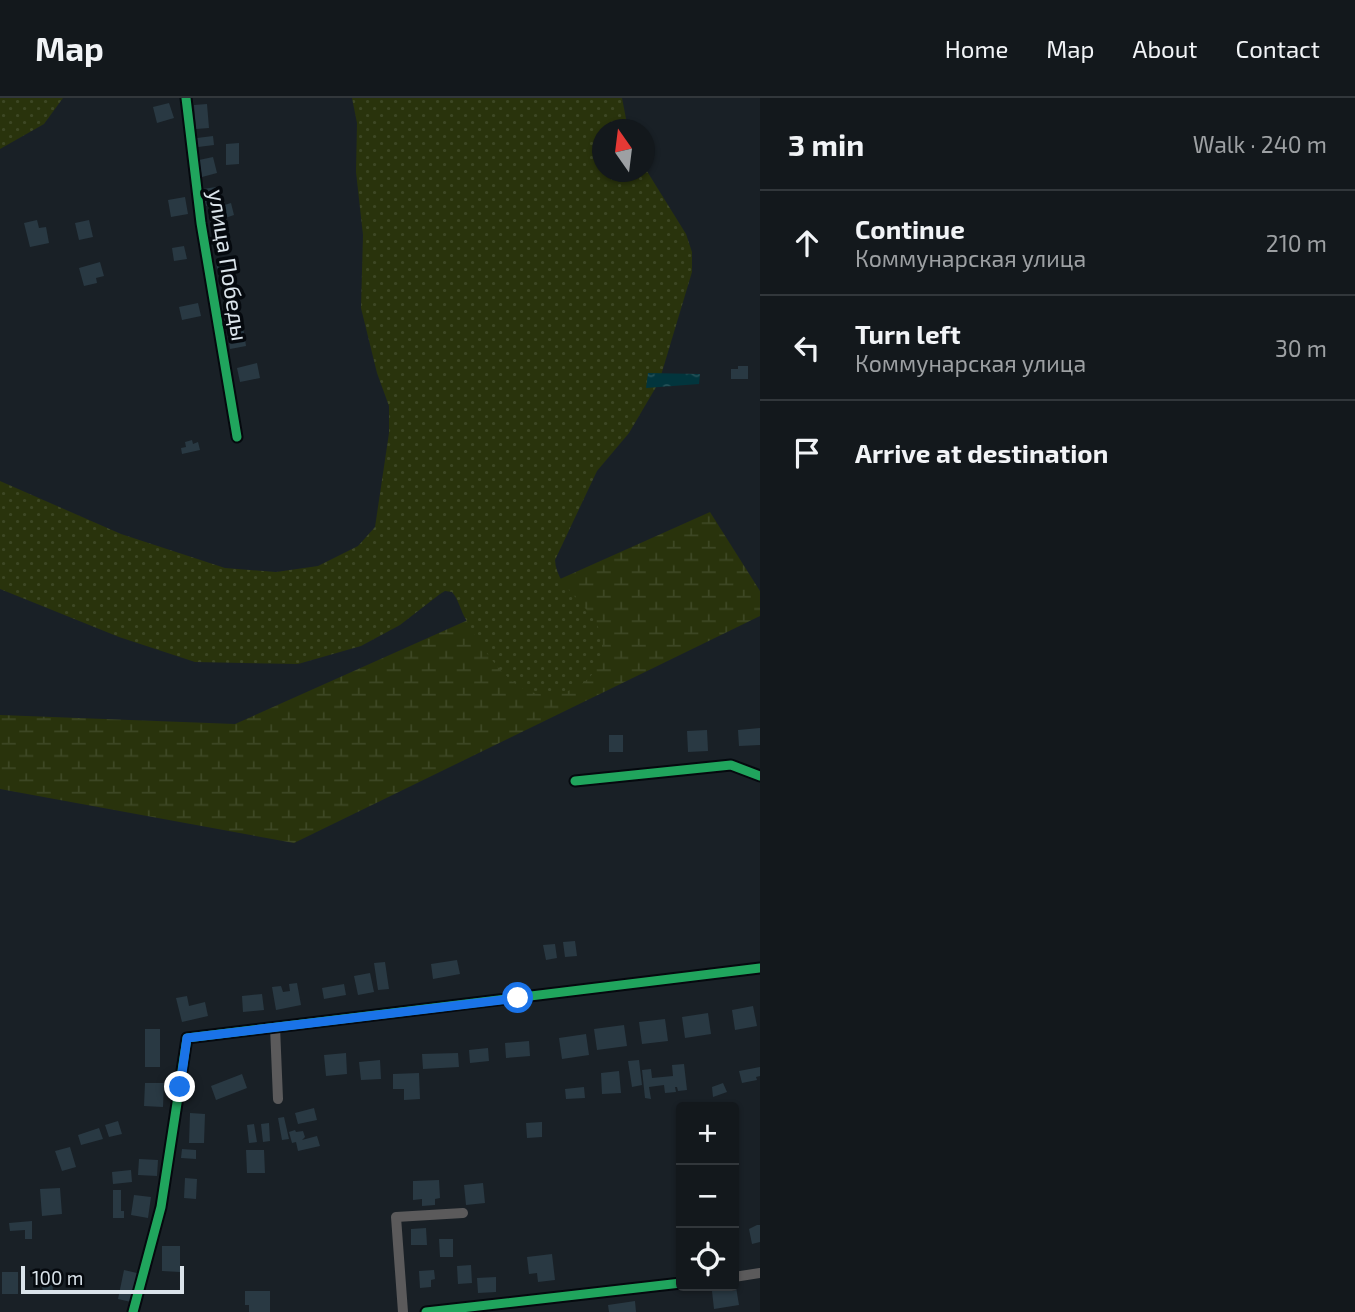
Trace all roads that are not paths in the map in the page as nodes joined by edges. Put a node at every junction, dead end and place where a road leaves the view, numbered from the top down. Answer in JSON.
{"nodes":[{"id":1,"x":186,"y":98,"type":"edge"},
{"id":2,"x":237,"y":437,"type":"dead end"},
{"id":3,"x":760,"y":776,"type":"edge"},
{"id":4,"x":575,"y":780,"type":"dead end"},
{"id":5,"x":760,"y":968,"type":"edge"},
{"id":6,"x":275,"y":1027,"type":"junction"},
{"id":7,"x":278,"y":1099,"type":"dead end"},
{"id":8,"x":463,"y":1213,"type":"dead end"},
{"id":9,"x":760,"y":1273,"type":"edge"},
{"id":10,"x":739,"y":1276,"type":"edge"},
{"id":11,"x":676,"y":1284,"type":"edge"},
{"id":12,"x":133,"y":1312,"type":"edge"},
{"id":13,"x":403,"y":1312,"type":"edge"},
{"id":14,"x":426,"y":1312,"type":"edge"}],
"edges":[{"from":1,"to":2,"type":"street","name":"улица Победы"},
{"from":3,"to":4,"type":"street"},
{"from":5,"to":6,"type":"street"},
{"from":6,"to":7,"type":"street"},
{"from":6,"to":12,"type":"street"},
{"from":8,"to":13,"type":"street"},
{"from":9,"to":10,"type":"street"},
{"from":11,"to":14,"type":"street"}]}
